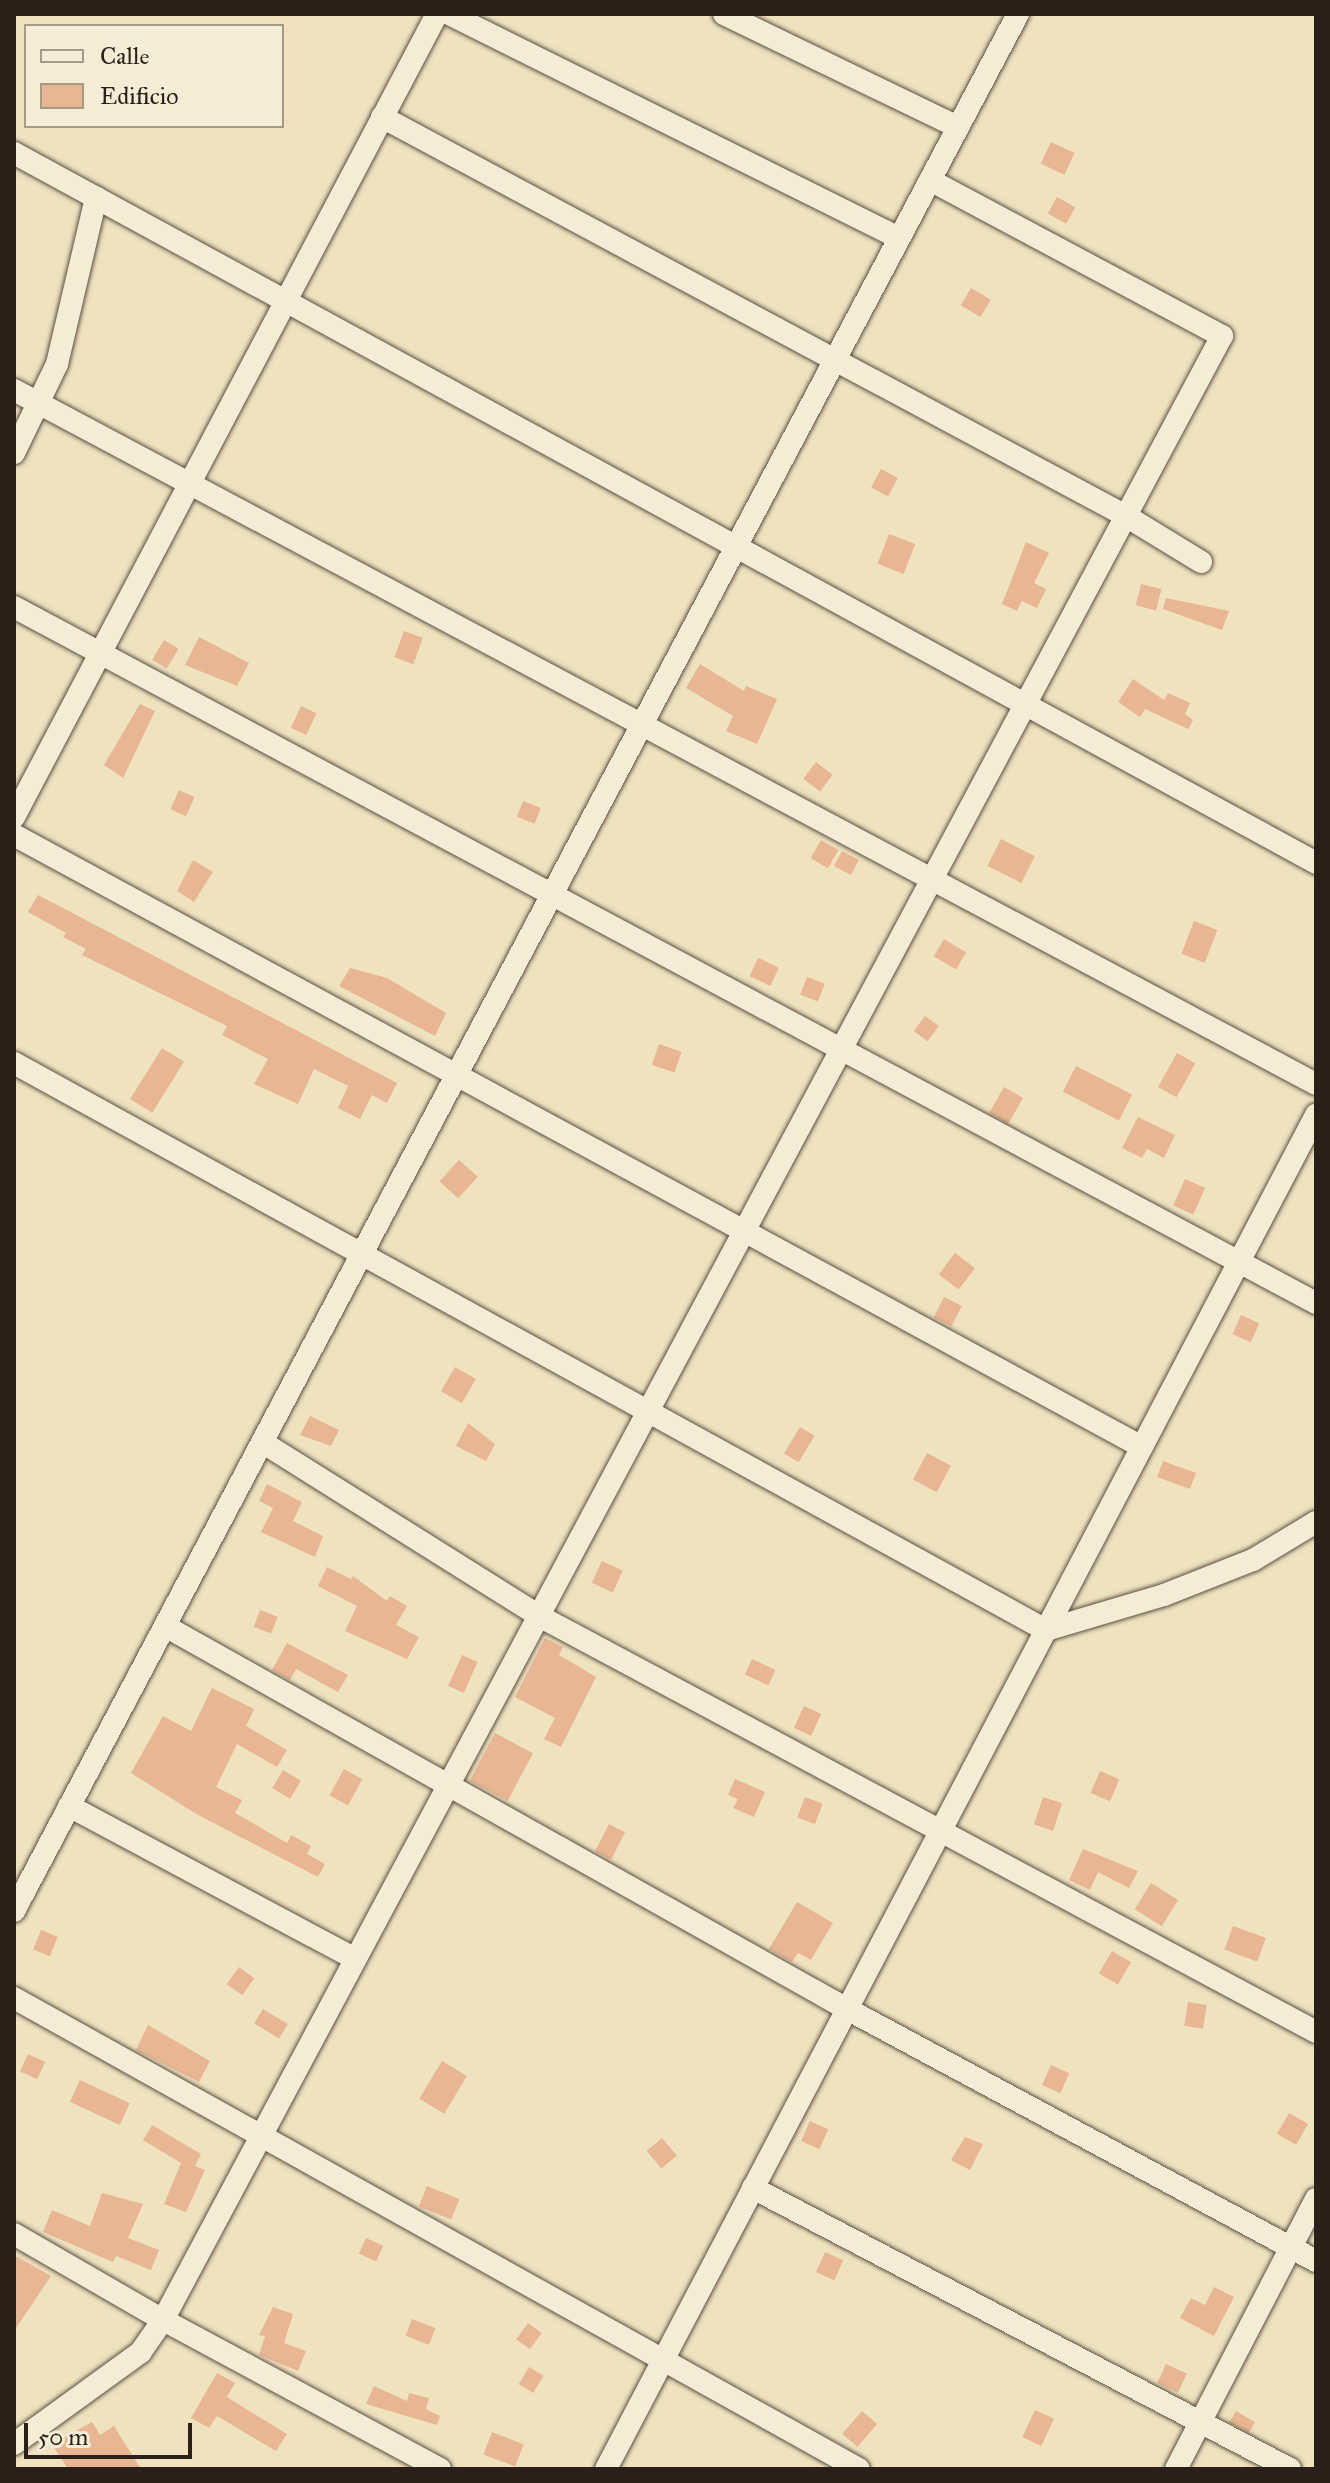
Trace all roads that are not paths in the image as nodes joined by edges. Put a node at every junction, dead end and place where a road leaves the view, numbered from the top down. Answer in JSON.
{"nodes":[{"id":1,"x":437,"y":14,"type":"edge"},
{"id":2,"x":449,"y":14,"type":"edge"},
{"id":3,"x":724,"y":14,"type":"edge"},
{"id":4,"x":1018,"y":14,"type":"edge"},
{"id":5,"x":382,"y":117,"type":"junction"},
{"id":6,"x":958,"y":127,"type":"junction"},
{"id":7,"x":14,"y":153,"type":"edge"},
{"id":8,"x":930,"y":180,"type":"junction"},
{"id":9,"x":96,"y":198,"type":"junction"},
{"id":10,"x":899,"y":238,"type":"junction"},
{"id":11,"x":283,"y":300,"type":"junction"},
{"id":12,"x":834,"y":360,"type":"junction"},
{"id":13,"x":14,"y":390,"type":"edge"},
{"id":14,"x":41,"y":405,"type":"junction"},
{"id":15,"x":14,"y":453,"type":"edge"},
{"id":16,"x":187,"y":485,"type":"junction"},
{"id":17,"x":1126,"y":516,"type":"junction"},
{"id":18,"x":736,"y":547,"type":"junction"},
{"id":19,"x":1201,"y":562,"type":"dead end"},
{"id":20,"x":14,"y":607,"type":"edge"},
{"id":21,"x":99,"y":654,"type":"junction"},
{"id":22,"x":1025,"y":704,"type":"junction"},
{"id":23,"x":641,"y":726,"type":"junction"},
{"id":24,"x":14,"y":817,"type":"edge"},
{"id":25,"x":14,"y":835,"type":"edge"},
{"id":26,"x":1316,"y":863,"type":"edge"},
{"id":27,"x":931,"y":880,"type":"junction"},
{"id":28,"x":551,"y":895,"type":"junction"},
{"id":29,"x":840,"y":1050,"type":"junction"},
{"id":30,"x":14,"y":1063,"type":"edge"},
{"id":31,"x":456,"y":1075,"type":"junction"},
{"id":32,"x":1316,"y":1084,"type":"edge"},
{"id":33,"x":1316,"y":1115,"type":"edge"},
{"id":34,"x":744,"y":1231,"type":"junction"},
{"id":35,"x":361,"y":1254,"type":"junction"},
{"id":36,"x":1239,"y":1262,"type":"junction"},
{"id":37,"x":1316,"y":1303,"type":"edge"},
{"id":38,"x":648,"y":1411,"type":"junction"},
{"id":39,"x":262,"y":1442,"type":"junction"},
{"id":40,"x":1142,"y":1447,"type":"junction"},
{"id":41,"x":1316,"y":1522,"type":"edge"},
{"id":42,"x":539,"y":1616,"type":"junction"},
{"id":43,"x":165,"y":1626,"type":"junction"},
{"id":44,"x":1046,"y":1630,"type":"junction"},
{"id":45,"x":448,"y":1785,"type":"junction"},
{"id":46,"x":69,"y":1806,"type":"junction"},
{"id":47,"x":939,"y":1833,"type":"junction"},
{"id":48,"x":14,"y":1911,"type":"edge"},
{"id":49,"x":355,"y":1959,"type":"junction"},
{"id":50,"x":14,"y":1998,"type":"edge"},
{"id":51,"x":847,"y":2009,"type":"junction"},
{"id":52,"x":1316,"y":2032,"type":"edge"},
{"id":53,"x":261,"y":2135,"type":"junction"},
{"id":54,"x":753,"y":2188,"type":"junction"},
{"id":55,"x":1316,"y":2199,"type":"edge"},
{"id":56,"x":14,"y":2234,"type":"edge"},
{"id":57,"x":1290,"y":2248,"type":"junction"},
{"id":58,"x":1316,"y":2261,"type":"edge"},
{"id":59,"x":163,"y":2320,"type":"junction"},
{"id":60,"x":663,"y":2360,"type":"junction"},
{"id":61,"x":1201,"y":2422,"type":"junction"},
{"id":62,"x":14,"y":2444,"type":"edge"},
{"id":63,"x":440,"y":2469,"type":"edge"},
{"id":64,"x":606,"y":2469,"type":"edge"},
{"id":65,"x":859,"y":2469,"type":"edge"},
{"id":66,"x":1176,"y":2469,"type":"edge"},
{"id":67,"x":1290,"y":2469,"type":"edge"}],
"edges":[{"from":1,"to":5,"type":"street"},
{"from":2,"to":10,"type":"street"},
{"from":3,"to":6,"type":"street"},
{"from":4,"to":6,"type":"street"},
{"from":5,"to":11,"type":"street"},
{"from":5,"to":12,"type":"street"},
{"from":6,"to":8,"type":"street"},
{"from":7,"to":9,"type":"street"},
{"from":8,"to":10,"type":"street"},
{"from":8,"to":17,"type":"street"},
{"from":9,"to":11,"type":"street"},
{"from":9,"to":14,"type":"street"},
{"from":10,"to":12,"type":"street"},
{"from":11,"to":16,"type":"street"},
{"from":11,"to":18,"type":"street"},
{"from":12,"to":17,"type":"street"},
{"from":12,"to":18,"type":"street"},
{"from":13,"to":14,"type":"street"},
{"from":14,"to":15,"type":"street"},
{"from":14,"to":16,"type":"street"},
{"from":16,"to":21,"type":"street"},
{"from":16,"to":23,"type":"street"},
{"from":17,"to":19,"type":"street"},
{"from":17,"to":22,"type":"street"},
{"from":18,"to":22,"type":"street"},
{"from":18,"to":23,"type":"street"},
{"from":20,"to":21,"type":"street"},
{"from":21,"to":24,"type":"street"},
{"from":21,"to":28,"type":"street"},
{"from":22,"to":26,"type":"street"},
{"from":22,"to":27,"type":"street"},
{"from":23,"to":27,"type":"street"},
{"from":23,"to":28,"type":"street"},
{"from":25,"to":31,"type":"street"},
{"from":27,"to":29,"type":"street"},
{"from":27,"to":32,"type":"street"},
{"from":28,"to":29,"type":"street"},
{"from":28,"to":31,"type":"street"},
{"from":29,"to":34,"type":"street"},
{"from":29,"to":36,"type":"street"},
{"from":30,"to":35,"type":"street"},
{"from":31,"to":34,"type":"street"},
{"from":31,"to":35,"type":"street"},
{"from":33,"to":36,"type":"street"},
{"from":34,"to":38,"type":"street"},
{"from":34,"to":40,"type":"street"},
{"from":35,"to":38,"type":"street"},
{"from":35,"to":39,"type":"street"},
{"from":36,"to":37,"type":"street"},
{"from":36,"to":40,"type":"street"},
{"from":38,"to":42,"type":"street"},
{"from":38,"to":44,"type":"street"},
{"from":39,"to":42,"type":"street"},
{"from":39,"to":43,"type":"street"},
{"from":40,"to":44,"type":"street"},
{"from":41,"to":44,"type":"street"},
{"from":42,"to":45,"type":"street"},
{"from":42,"to":47,"type":"street"},
{"from":43,"to":45,"type":"street"},
{"from":43,"to":46,"type":"street"},
{"from":44,"to":47,"type":"street"},
{"from":45,"to":49,"type":"street"},
{"from":45,"to":51,"type":"street"},
{"from":46,"to":48,"type":"street"},
{"from":46,"to":49,"type":"street"},
{"from":47,"to":51,"type":"street"},
{"from":47,"to":52,"type":"street"},
{"from":49,"to":53,"type":"street"},
{"from":50,"to":53,"type":"street"},
{"from":51,"to":54,"type":"street"},
{"from":51,"to":57,"type":"street"},
{"from":53,"to":59,"type":"street"},
{"from":53,"to":60,"type":"street"},
{"from":54,"to":60,"type":"street"},
{"from":54,"to":61,"type":"street"},
{"from":55,"to":57,"type":"street"},
{"from":56,"to":59,"type":"street"},
{"from":57,"to":58,"type":"street"},
{"from":57,"to":61,"type":"street"},
{"from":59,"to":62,"type":"street"},
{"from":59,"to":63,"type":"street"},
{"from":60,"to":64,"type":"street"},
{"from":60,"to":65,"type":"street"},
{"from":61,"to":66,"type":"street"},
{"from":61,"to":67,"type":"street"}]}
